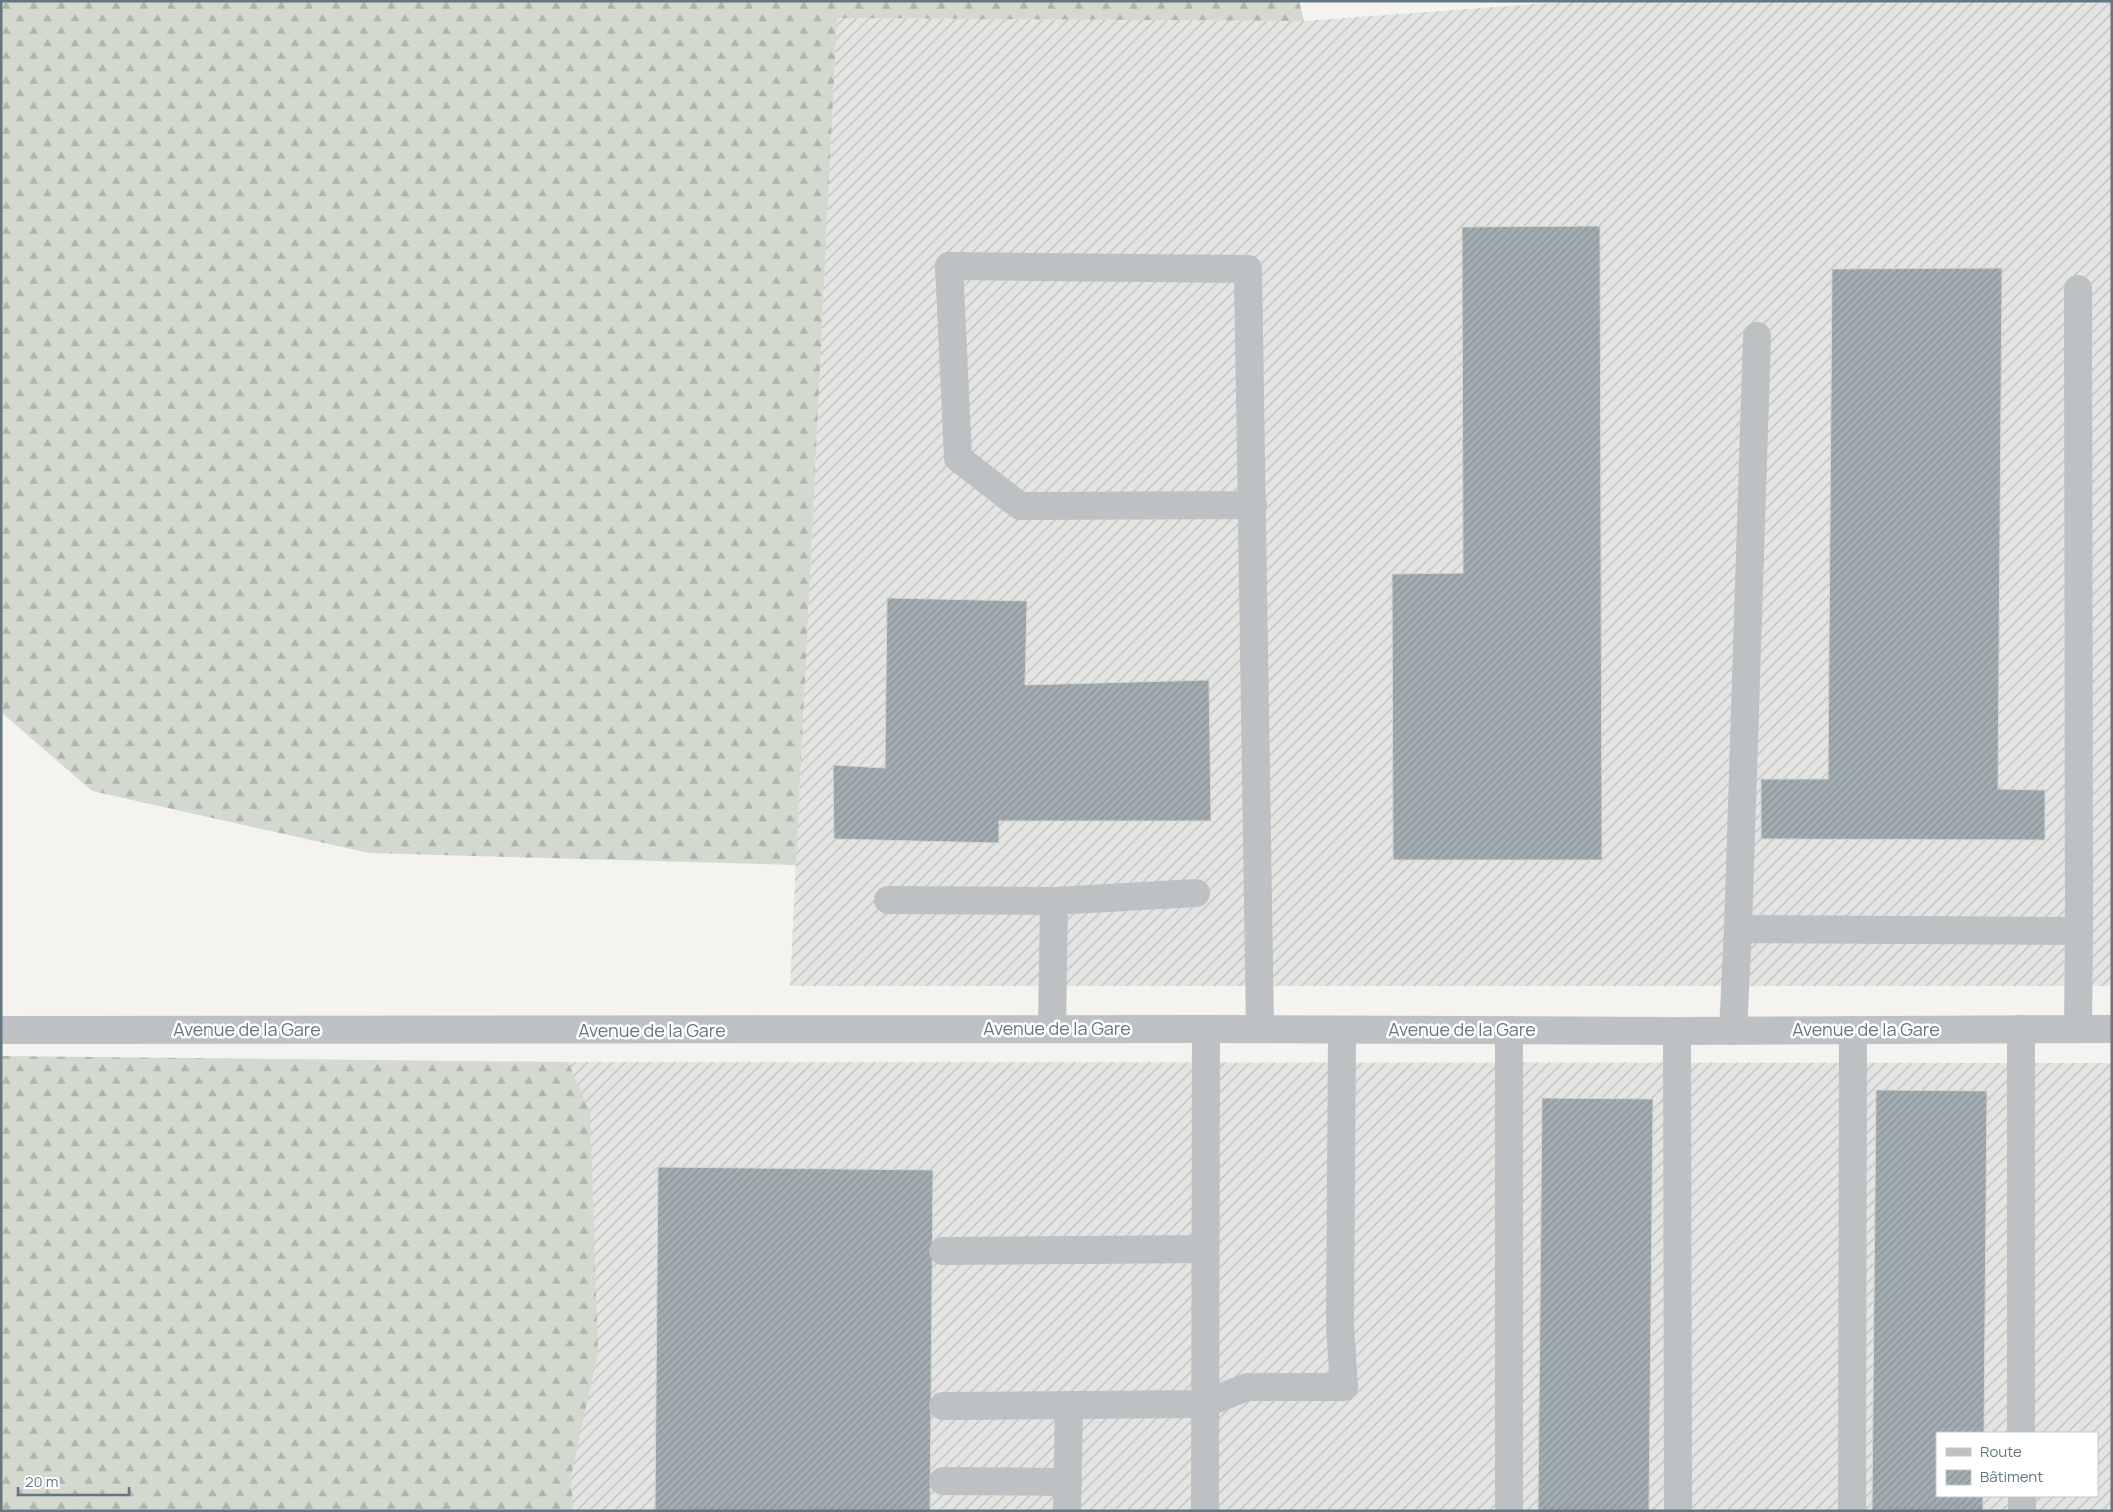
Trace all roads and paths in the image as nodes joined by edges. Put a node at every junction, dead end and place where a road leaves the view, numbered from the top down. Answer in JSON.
{"nodes":[{"id":1,"x":2078,"y":289,"type":"dead end"},
{"id":2,"x":1757,"y":336,"type":"dead end"},
{"id":3,"x":1254,"y":505,"type":"junction"},
{"id":4,"x":1196,"y":893,"type":"dead end"},
{"id":5,"x":888,"y":900,"type":"dead end"},
{"id":6,"x":1054,"y":901,"type":"junction"},
{"id":7,"x":1738,"y":929,"type":"junction"},
{"id":8,"x":2078,"y":931,"type":"junction"},
{"id":9,"x":1052,"y":1029,"type":"junction"},
{"id":10,"x":1206,"y":1029,"type":"junction"},
{"id":11,"x":1260,"y":1029,"type":"junction"},
{"id":12,"x":2021,"y":1029,"type":"junction"},
{"id":13,"x":2078,"y":1029,"type":"junction"},
{"id":14,"x":2112,"y":1029,"type":"edge"},
{"id":15,"x":1,"y":1030,"type":"edge"},
{"id":16,"x":1342,"y":1030,"type":"junction"},
{"id":17,"x":1509,"y":1030,"type":"junction"},
{"id":18,"x":1853,"y":1030,"type":"junction"},
{"id":19,"x":1677,"y":1031,"type":"junction"},
{"id":20,"x":1733,"y":1031,"type":"junction"},
{"id":21,"x":1205,"y":1250,"type":"junction"},
{"id":22,"x":942,"y":1251,"type":"dead end"},
{"id":23,"x":1204,"y":1404,"type":"junction"},
{"id":24,"x":1069,"y":1405,"type":"junction"},
{"id":25,"x":943,"y":1406,"type":"dead end"},
{"id":26,"x":2022,"y":1432,"type":"edge"},
{"id":27,"x":943,"y":1481,"type":"dead end"},
{"id":28,"x":1068,"y":1482,"type":"junction"},
{"id":29,"x":2022,"y":1497,"type":"edge"},
{"id":30,"x":1067,"y":1511,"type":"edge"},
{"id":31,"x":1205,"y":1511,"type":"edge"},
{"id":32,"x":1508,"y":1511,"type":"edge"},
{"id":33,"x":1678,"y":1511,"type":"edge"},
{"id":34,"x":1852,"y":1511,"type":"edge"},
{"id":35,"x":2022,"y":1511,"type":"edge"}],
"edges":[{"from":1,"to":8,"type":"street"},
{"from":2,"to":7,"type":"street"},
{"from":3,"to":3,"type":"street"},
{"from":3,"to":11,"type":"street"},
{"from":4,"to":6,"type":"street"},
{"from":5,"to":6,"type":"street"},
{"from":6,"to":9,"type":"street"},
{"from":7,"to":8,"type":"street"},
{"from":7,"to":20,"type":"street"},
{"from":8,"to":13,"type":"street"},
{"from":9,"to":10,"type":"street","name":"Avenue de la Gare"},
{"from":9,"to":15,"type":"street","name":"Avenue de la Gare"},
{"from":10,"to":11,"type":"street","name":"Avenue de la Gare"},
{"from":10,"to":21,"type":"street"},
{"from":11,"to":16,"type":"street","name":"Avenue de la Gare"},
{"from":12,"to":13,"type":"street","name":"Avenue de la Gare"},
{"from":12,"to":18,"type":"street","name":"Avenue de la Gare"},
{"from":12,"to":26,"type":"street"},
{"from":13,"to":14,"type":"street","name":"Avenue de la Gare"},
{"from":16,"to":17,"type":"street","name":"Avenue de la Gare"},
{"from":16,"to":23,"type":"street"},
{"from":17,"to":19,"type":"street","name":"Avenue de la Gare"},
{"from":17,"to":32,"type":"street"},
{"from":18,"to":20,"type":"street","name":"Avenue de la Gare"},
{"from":18,"to":34,"type":"street"},
{"from":19,"to":20,"type":"street","name":"Avenue de la Gare"},
{"from":19,"to":33,"type":"street"},
{"from":21,"to":22,"type":"street"},
{"from":21,"to":23,"type":"street"},
{"from":23,"to":24,"type":"street"},
{"from":23,"to":31,"type":"street"},
{"from":24,"to":25,"type":"street"},
{"from":24,"to":28,"type":"street"},
{"from":27,"to":28,"type":"street"},
{"from":28,"to":30,"type":"street"},
{"from":29,"to":35,"type":"street"}]}
